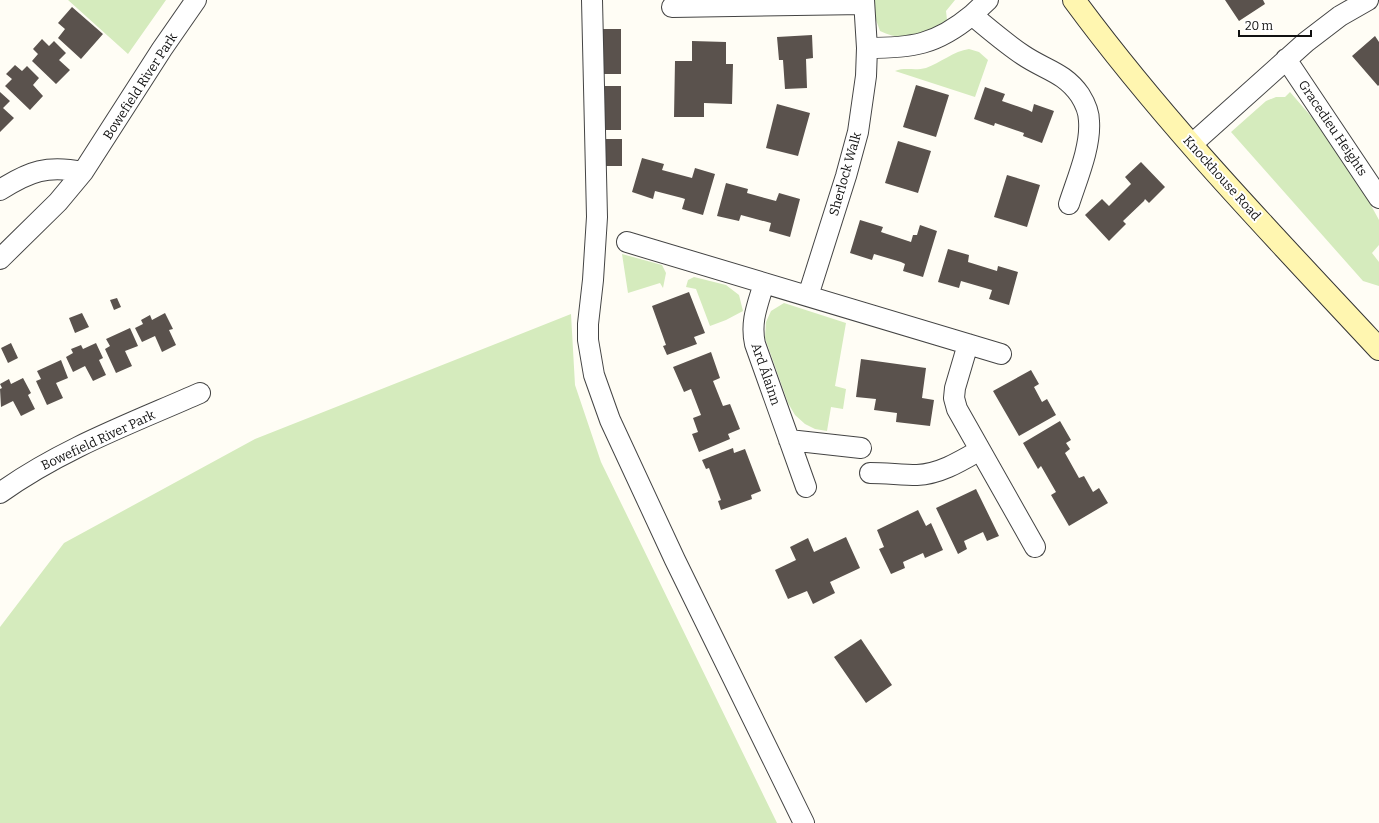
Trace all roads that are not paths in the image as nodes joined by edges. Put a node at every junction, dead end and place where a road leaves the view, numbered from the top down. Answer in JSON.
{"nodes":[{"id":1,"x":196,"y":0,"type":"edge"},
{"id":2,"x":592,"y":0,"type":"edge"},
{"id":3,"x":988,"y":0,"type":"edge"},
{"id":4,"x":1074,"y":0,"type":"edge"},
{"id":5,"x":1368,"y":0,"type":"edge"},
{"id":6,"x":864,"y":2,"type":"edge"},
{"id":7,"x":711,"y":3,"type":"edge"},
{"id":8,"x":672,"y":7,"type":"dead end"},
{"id":9,"x":972,"y":16,"type":"junction"},
{"id":10,"x":867,"y":48,"type":"junction"},
{"id":11,"x":1286,"y":59,"type":"junction"},
{"id":12,"x":1191,"y":145,"type":"junction"},
{"id":13,"x":83,"y":172,"type":"junction"},
{"id":14,"x":0,"y":190,"type":"edge"},
{"id":15,"x":1379,"y":198,"type":"edge"},
{"id":16,"x":1069,"y":204,"type":"dead end"},
{"id":17,"x":627,"y":242,"type":"dead end"},
{"id":18,"x":0,"y":259,"type":"edge"},
{"id":19,"x":764,"y":283,"type":"junction"},
{"id":20,"x":808,"y":296,"type":"junction"},
{"id":21,"x":968,"y":344,"type":"junction"},
{"id":22,"x":1379,"y":349,"type":"edge"},
{"id":23,"x":1001,"y":354,"type":"dead end"},
{"id":24,"x":200,"y":393,"type":"dead end"},
{"id":25,"x":789,"y":440,"type":"junction"},
{"id":26,"x":860,"y":448,"type":"dead end"},
{"id":27,"x":980,"y":450,"type":"junction"},
{"id":28,"x":870,"y":473,"type":"dead end"},
{"id":29,"x":806,"y":487,"type":"dead end"},
{"id":30,"x":0,"y":493,"type":"edge"},
{"id":31,"x":1035,"y":548,"type":"dead end"},
{"id":32,"x":804,"y":823,"type":"edge"}],
"edges":[{"from":1,"to":13,"type":"street","name":"Bowefield River Park"},
{"from":2,"to":32,"type":"street"},
{"from":3,"to":9,"type":"street"},
{"from":4,"to":12,"type":"street","name":"Knockhouse Road"},
{"from":5,"to":11,"type":"street"},
{"from":6,"to":7,"type":"street","name":"Sherlock Walk"},
{"from":6,"to":10,"type":"street","name":"Sherlock Walk"},
{"from":7,"to":8,"type":"street","name":"Sherlock Walk"},
{"from":9,"to":10,"type":"street"},
{"from":9,"to":16,"type":"street"},
{"from":10,"to":20,"type":"street","name":"Sherlock Walk"},
{"from":11,"to":12,"type":"street"},
{"from":11,"to":15,"type":"street","name":"Gracedieu Heights"},
{"from":12,"to":22,"type":"street","name":"Knockhouse Road"},
{"from":13,"to":14,"type":"street"},
{"from":13,"to":18,"type":"street","name":"Bowefield River Park"},
{"from":17,"to":19,"type":"street"},
{"from":19,"to":20,"type":"street"},
{"from":19,"to":25,"type":"street","name":"Ard Álainn"},
{"from":20,"to":21,"type":"street"},
{"from":21,"to":23,"type":"street"},
{"from":21,"to":27,"type":"street"},
{"from":24,"to":30,"type":"street","name":"Bowefield River Park"},
{"from":25,"to":26,"type":"street"},
{"from":25,"to":29,"type":"street","name":"Ard Álainn"},
{"from":27,"to":28,"type":"street"},
{"from":27,"to":31,"type":"street"}]}
